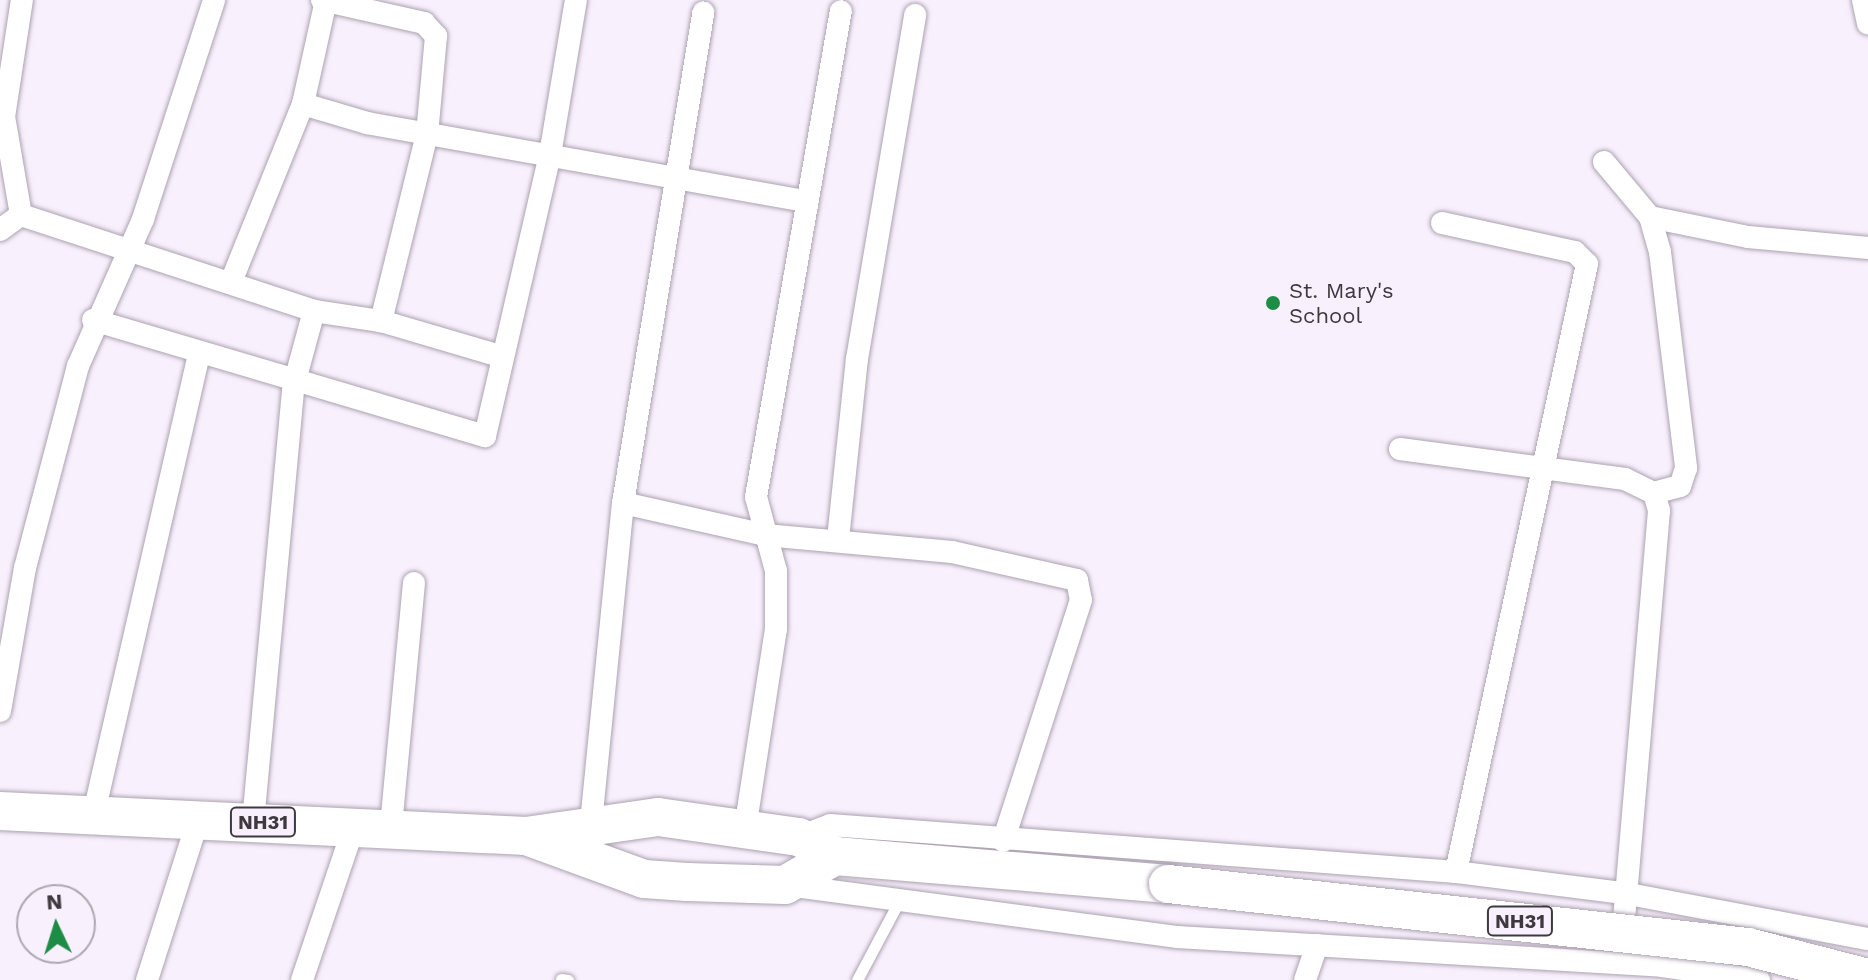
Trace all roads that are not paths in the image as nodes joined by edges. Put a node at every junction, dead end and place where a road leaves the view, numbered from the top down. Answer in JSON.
{"nodes":[{"id":1,"x":22,"y":0,"type":"edge"},
{"id":2,"x":214,"y":0,"type":"edge"},
{"id":3,"x":324,"y":0,"type":"edge"},
{"id":4,"x":576,"y":0,"type":"edge"},
{"id":5,"x":1863,"y":0,"type":"edge"},
{"id":6,"x":841,"y":11,"type":"dead end"},
{"id":7,"x":703,"y":12,"type":"dead end"},
{"id":8,"x":915,"y":15,"type":"dead end"},
{"id":9,"x":1868,"y":23,"type":"edge"},
{"id":10,"x":2,"y":92,"type":"edge"},
{"id":11,"x":303,"y":104,"type":"junction"},
{"id":12,"x":427,"y":134,"type":"junction"},
{"id":13,"x":550,"y":155,"type":"junction"},
{"id":14,"x":1604,"y":162,"type":"dead end"},
{"id":15,"x":676,"y":174,"type":"junction"},
{"id":16,"x":805,"y":201,"type":"junction"},
{"id":17,"x":21,"y":215,"type":"junction"},
{"id":18,"x":1650,"y":217,"type":"junction"},
{"id":19,"x":1442,"y":223,"type":"dead end"},
{"id":20,"x":1,"y":234,"type":"edge"},
{"id":21,"x":125,"y":248,"type":"junction"},
{"id":22,"x":1868,"y":248,"type":"edge"},
{"id":23,"x":231,"y":282,"type":"junction"},
{"id":24,"x":314,"y":311,"type":"junction"},
{"id":25,"x":93,"y":320,"type":"junction"},
{"id":26,"x":381,"y":321,"type":"junction"},
{"id":27,"x":199,"y":353,"type":"junction"},
{"id":28,"x":503,"y":357,"type":"junction"},
{"id":29,"x":294,"y":384,"type":"junction"},
{"id":30,"x":1400,"y":449,"type":"dead end"},
{"id":31,"x":1543,"y":467,"type":"junction"},
{"id":32,"x":1654,"y":493,"type":"junction"},
{"id":33,"x":623,"y":503,"type":"junction"},
{"id":34,"x":765,"y":535,"type":"junction"},
{"id":35,"x":838,"y":539,"type":"junction"},
{"id":36,"x":414,"y":583,"type":"dead end"},
{"id":37,"x":0,"y":711,"type":"edge"},
{"id":38,"x":0,"y":811,"type":"edge"},
{"id":39,"x":93,"y":817,"type":"junction"},
{"id":40,"x":198,"y":820,"type":"junction"},
{"id":41,"x":691,"y":821,"type":"junction"},
{"id":42,"x":253,"y":822,"type":"junction"},
{"id":43,"x":591,"y":823,"type":"junction"},
{"id":44,"x":373,"y":824,"type":"junction"},
{"id":45,"x":745,"y":829,"type":"junction"},
{"id":46,"x":526,"y":836,"type":"junction"},
{"id":47,"x":799,"y":837,"type":"junction"},
{"id":48,"x":1003,"y":841,"type":"junction"},
{"id":49,"x":835,"y":856,"type":"junction"},
{"id":50,"x":1456,"y":872,"type":"junction"},
{"id":51,"x":687,"y":882,"type":"junction"},
{"id":52,"x":785,"y":885,"type":"junction"},
{"id":53,"x":1629,"y":894,"type":"junction"},
{"id":54,"x":899,"y":901,"type":"junction"},
{"id":55,"x":1868,"y":939,"type":"edge"},
{"id":56,"x":1317,"y":945,"type":"junction"},
{"id":57,"x":1619,"y":964,"type":"junction"},
{"id":58,"x":1722,"y":977,"type":"edge"},
{"id":59,"x":1868,"y":978,"type":"edge"},
{"id":60,"x":561,"y":979,"type":"edge"},
{"id":61,"x":147,"y":980,"type":"edge"},
{"id":62,"x":302,"y":980,"type":"edge"},
{"id":63,"x":568,"y":980,"type":"edge"},
{"id":64,"x":857,"y":980,"type":"edge"},
{"id":65,"x":1305,"y":980,"type":"edge"},
{"id":66,"x":1759,"y":980,"type":"edge"}],
"edges":[{"from":1,"to":10,"type":"street"},
{"from":2,"to":21,"type":"street"},
{"from":3,"to":11,"type":"street"},
{"from":3,"to":12,"type":"street"},
{"from":4,"to":13,"type":"street"},
{"from":5,"to":9,"type":"street"},
{"from":6,"to":16,"type":"street"},
{"from":7,"to":15,"type":"street"},
{"from":8,"to":35,"type":"street"},
{"from":10,"to":17,"type":"street"},
{"from":11,"to":12,"type":"street"},
{"from":11,"to":23,"type":"street"},
{"from":12,"to":13,"type":"street"},
{"from":12,"to":26,"type":"street"},
{"from":13,"to":15,"type":"street"},
{"from":13,"to":28,"type":"street"},
{"from":14,"to":18,"type":"street"},
{"from":15,"to":16,"type":"street"},
{"from":15,"to":33,"type":"street"},
{"from":16,"to":34,"type":"street"},
{"from":17,"to":20,"type":"street"},
{"from":17,"to":21,"type":"street"},
{"from":18,"to":22,"type":"street"},
{"from":18,"to":32,"type":"street"},
{"from":19,"to":31,"type":"street"},
{"from":21,"to":23,"type":"street"},
{"from":21,"to":25,"type":"street"},
{"from":23,"to":24,"type":"street"},
{"from":24,"to":26,"type":"street"},
{"from":24,"to":29,"type":"street"},
{"from":25,"to":27,"type":"street"},
{"from":25,"to":37,"type":"street"},
{"from":26,"to":28,"type":"street"},
{"from":27,"to":29,"type":"street"},
{"from":27,"to":39,"type":"street"},
{"from":28,"to":29,"type":"street"},
{"from":29,"to":42,"type":"street"},
{"from":30,"to":31,"type":"street"},
{"from":31,"to":32,"type":"street"},
{"from":31,"to":50,"type":"street"},
{"from":32,"to":53,"type":"street"},
{"from":33,"to":34,"type":"street"},
{"from":33,"to":43,"type":"street"},
{"from":34,"to":35,"type":"street"},
{"from":34,"to":45,"type":"street"},
{"from":35,"to":48,"type":"street"},
{"from":36,"to":44,"type":"street"},
{"from":38,"to":39,"type":"highway","number":"NH31"},
{"from":39,"to":40,"type":"highway","number":"NH31"},
{"from":40,"to":42,"type":"highway","number":"NH31"},
{"from":40,"to":61,"type":"street"},
{"from":41,"to":43,"type":"highway","number":"NH31"},
{"from":41,"to":45,"type":"highway","number":"NH31"},
{"from":41,"to":51,"type":"highway"},
{"from":42,"to":44,"type":"highway","number":"NH31"},
{"from":43,"to":46,"type":"highway","number":"NH31"},
{"from":44,"to":46,"type":"highway","number":"NH31"},
{"from":44,"to":62,"type":"street"},
{"from":45,"to":47,"type":"highway","number":"NH31"},
{"from":46,"to":51,"type":"highway","number":"NH31"},
{"from":47,"to":48,"type":"street"},
{"from":47,"to":49,"type":"highway","number":"NH31"},
{"from":48,"to":50,"type":"street"},
{"from":49,"to":52,"type":"highway"},
{"from":49,"to":59,"type":"highway","number":"NH31","bridge":true},
{"from":50,"to":53,"type":"street"},
{"from":51,"to":52,"type":"highway","number":"NH31"},
{"from":52,"to":54,"type":"street"},
{"from":53,"to":55,"type":"street"},
{"from":53,"to":57,"type":"street"},
{"from":54,"to":56,"type":"street"},
{"from":54,"to":64,"type":"lane"},
{"from":56,"to":57,"type":"street"},
{"from":56,"to":65,"type":"street"},
{"from":57,"to":58,"type":"street"},
{"from":58,"to":66,"type":"street"},
{"from":60,"to":63,"type":"lane"}]}
